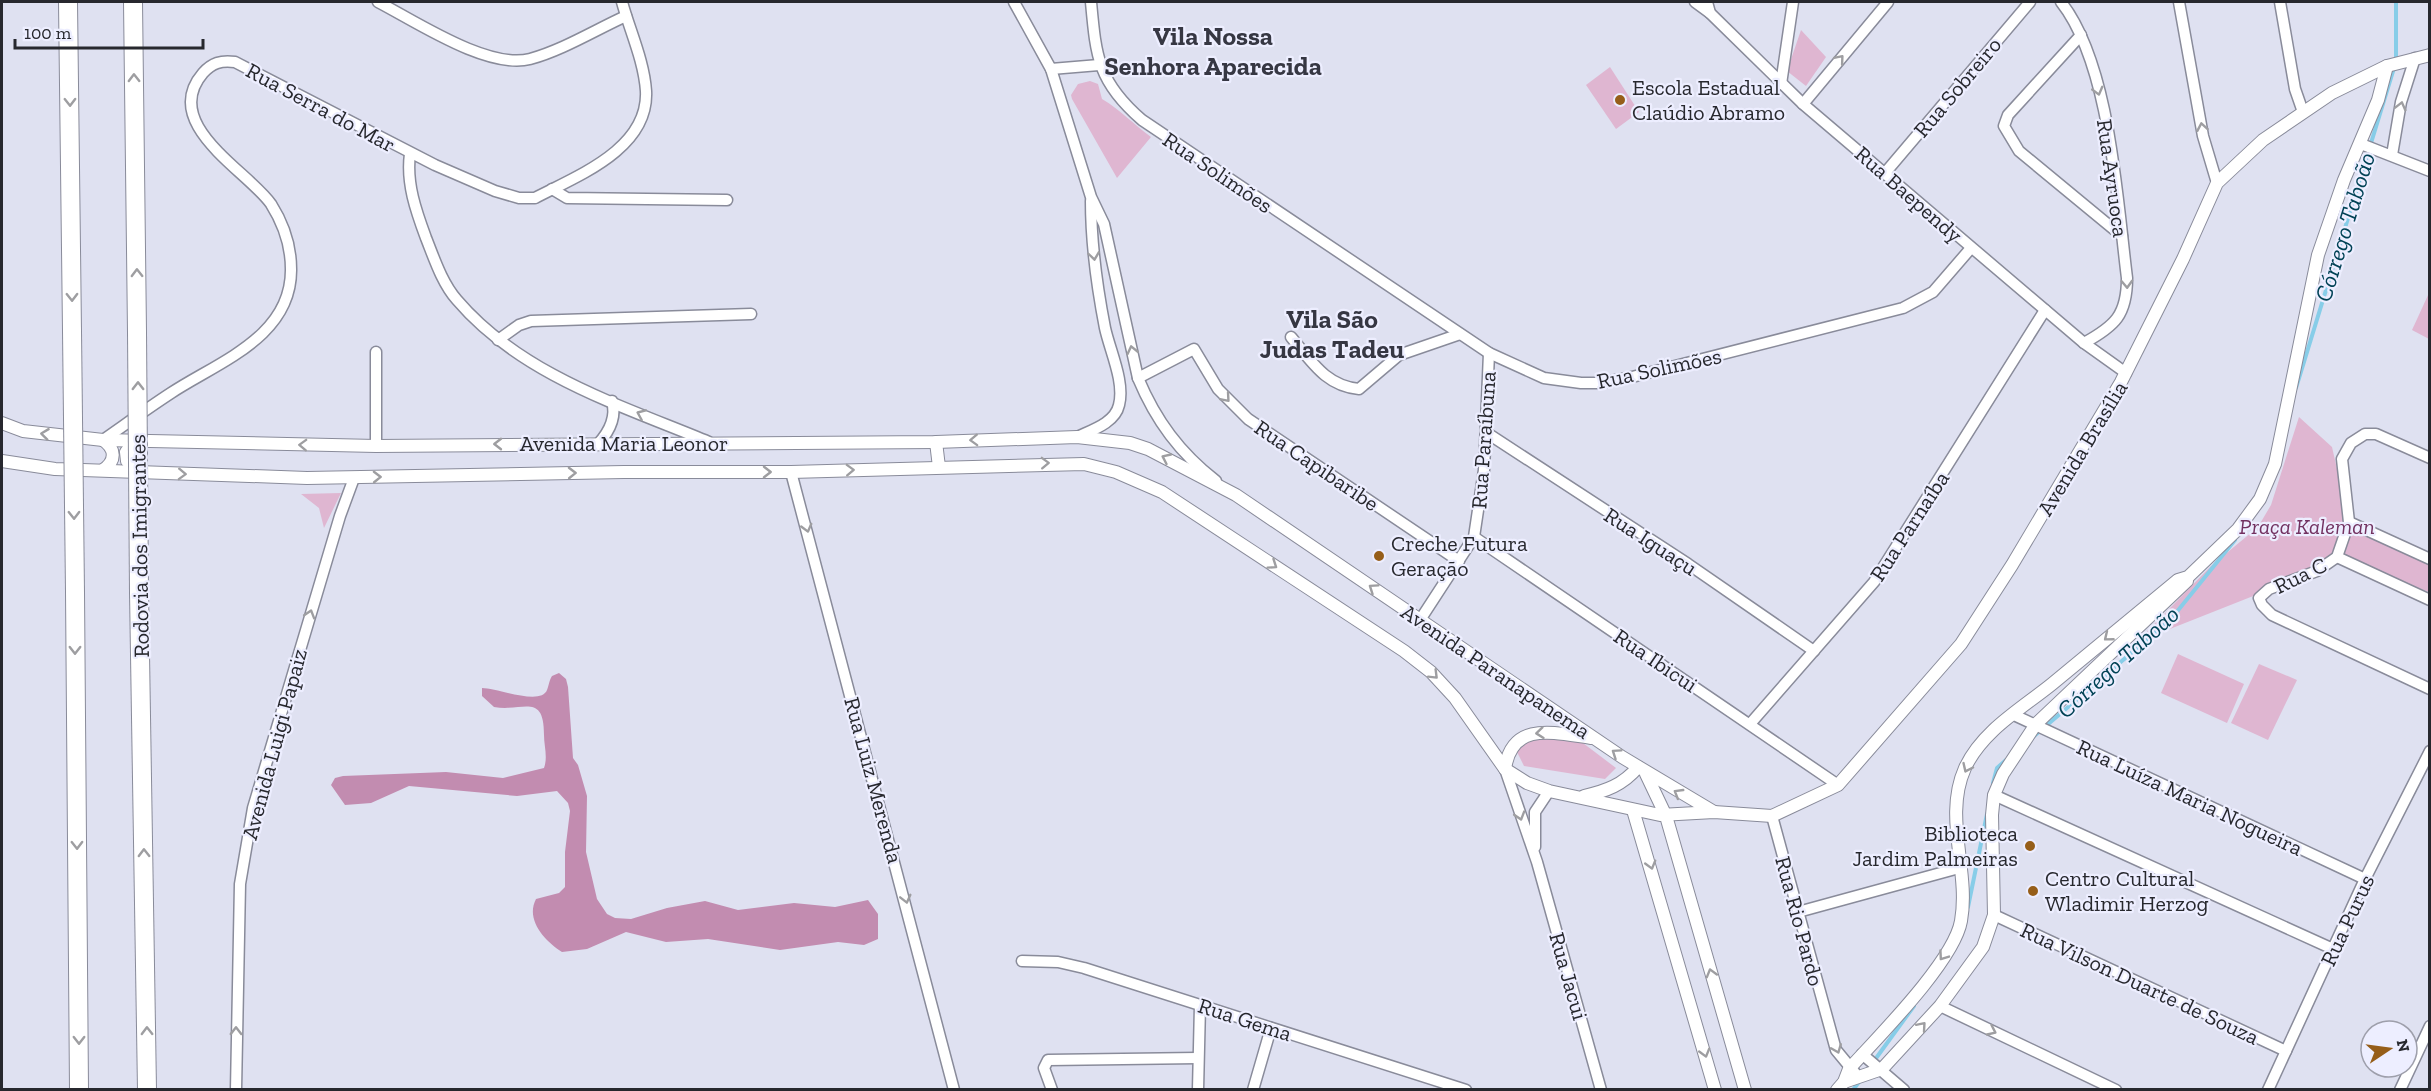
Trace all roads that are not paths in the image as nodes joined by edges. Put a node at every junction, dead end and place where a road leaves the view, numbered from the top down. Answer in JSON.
{"nodes":[{"id":1,"x":68,"y":2,"type":"edge"},
{"id":2,"x":133,"y":2,"type":"edge"},
{"id":3,"x":378,"y":2,"type":"edge"},
{"id":4,"x":622,"y":2,"type":"edge"},
{"id":5,"x":1014,"y":2,"type":"edge"},
{"id":6,"x":1091,"y":2,"type":"edge"},
{"id":7,"x":1695,"y":2,"type":"edge"},
{"id":8,"x":1793,"y":2,"type":"edge"},
{"id":9,"x":1887,"y":2,"type":"edge"},
{"id":10,"x":2030,"y":2,"type":"edge"},
{"id":11,"x":2061,"y":2,"type":"edge"},
{"id":12,"x":2179,"y":2,"type":"edge"},
{"id":13,"x":2280,"y":2,"type":"edge"},
{"id":14,"x":1708,"y":7,"type":"edge"},
{"id":15,"x":626,"y":16,"type":"junction"},
{"id":16,"x":2081,"y":35,"type":"junction"},
{"id":17,"x":2430,"y":55,"type":"edge"},
{"id":18,"x":2415,"y":58,"type":"junction"},
{"id":19,"x":1100,"y":64,"type":"junction"},
{"id":20,"x":2386,"y":66,"type":"junction"},
{"id":21,"x":1051,"y":69,"type":"junction"},
{"id":22,"x":1781,"y":84,"type":"junction"},
{"id":23,"x":1803,"y":104,"type":"junction"},
{"id":24,"x":2303,"y":112,"type":"junction"},
{"id":25,"x":2361,"y":144,"type":"junction"},
{"id":26,"x":410,"y":154,"type":"junction"},
{"id":27,"x":2392,"y":155,"type":"junction"},
{"id":28,"x":2430,"y":171,"type":"edge"},
{"id":29,"x":1885,"y":173,"type":"junction"},
{"id":30,"x":2217,"y":183,"type":"junction"},
{"id":31,"x":552,"y":189,"type":"junction"},
{"id":32,"x":1090,"y":197,"type":"junction"},
{"id":33,"x":727,"y":200,"type":"dead end"},
{"id":34,"x":2122,"y":236,"type":"junction"},
{"id":35,"x":1971,"y":248,"type":"junction"},
{"id":36,"x":2045,"y":310,"type":"junction"},
{"id":37,"x":752,"y":314,"type":"dead end"},
{"id":38,"x":1460,"y":334,"type":"junction"},
{"id":39,"x":1291,"y":337,"type":"dead end"},
{"id":40,"x":498,"y":340,"type":"junction"},
{"id":41,"x":2084,"y":343,"type":"junction"},
{"id":42,"x":376,"y":352,"type":"dead end"},
{"id":43,"x":1489,"y":353,"type":"junction"},
{"id":44,"x":2126,"y":373,"type":"junction"},
{"id":45,"x":1138,"y":378,"type":"junction"},
{"id":46,"x":612,"y":401,"type":"junction"},
{"id":47,"x":2,"y":423,"type":"edge"},
{"id":48,"x":1487,"y":433,"type":"junction"},
{"id":49,"x":1077,"y":437,"type":"junction"},
{"id":50,"x":104,"y":440,"type":"junction"},
{"id":51,"x":142,"y":442,"type":"junction"},
{"id":52,"x":709,"y":442,"type":"junction"},
{"id":53,"x":936,"y":442,"type":"junction"},
{"id":54,"x":598,"y":444,"type":"junction"},
{"id":55,"x":376,"y":446,"type":"junction"},
{"id":56,"x":2430,"y":458,"type":"edge"},
{"id":57,"x":2,"y":461,"type":"edge"},
{"id":58,"x":939,"y":467,"type":"junction"},
{"id":59,"x":103,"y":470,"type":"junction"},
{"id":60,"x":791,"y":472,"type":"junction"},
{"id":61,"x":137,"y":473,"type":"junction"},
{"id":62,"x":354,"y":478,"type":"junction"},
{"id":63,"x":1236,"y":495,"type":"junction"},
{"id":64,"x":2349,"y":522,"type":"junction"},
{"id":65,"x":1225,"y":533,"type":"joint"},
{"id":66,"x":1474,"y":537,"type":"junction"},
{"id":67,"x":2337,"y":557,"type":"junction"},
{"id":68,"x":2430,"y":559,"type":"edge"},
{"id":69,"x":1459,"y":561,"type":"junction"},
{"id":70,"x":2188,"y":577,"type":"junction"},
{"id":71,"x":2430,"y":600,"type":"edge"},
{"id":72,"x":1420,"y":620,"type":"junction"},
{"id":73,"x":1814,"y":651,"type":"junction"},
{"id":74,"x":2430,"y":689,"type":"edge"},
{"id":75,"x":2014,"y":715,"type":"junction"},
{"id":76,"x":1750,"y":724,"type":"junction"},
{"id":77,"x":2036,"y":724,"type":"junction"},
{"id":78,"x":1595,"y":738,"type":"junction"},
{"id":79,"x":2430,"y":751,"type":"edge"},
{"id":80,"x":1505,"y":769,"type":"junction"},
{"id":81,"x":1641,"y":769,"type":"junction"},
{"id":82,"x":1838,"y":785,"type":"junction"},
{"id":83,"x":1549,"y":791,"type":"junction"},
{"id":84,"x":1994,"y":795,"type":"junction"},
{"id":85,"x":1580,"y":797,"type":"junction"},
{"id":86,"x":1633,"y":810,"type":"junction"},
{"id":87,"x":1714,"y":812,"type":"junction"},
{"id":88,"x":1666,"y":816,"type":"junction"},
{"id":89,"x":1772,"y":816,"type":"junction"},
{"id":90,"x":1537,"y":862,"type":"junction"},
{"id":91,"x":1959,"y":868,"type":"junction"},
{"id":92,"x":2365,"y":879,"type":"junction"},
{"id":93,"x":1798,"y":912,"type":"junction"},
{"id":94,"x":1994,"y":915,"type":"junction"},
{"id":95,"x":2333,"y":949,"type":"junction"},
{"id":96,"x":1022,"y":961,"type":"dead end"},
{"id":97,"x":1200,"y":1005,"type":"junction"},
{"id":98,"x":1940,"y":1006,"type":"junction"},
{"id":99,"x":2430,"y":1026,"type":"edge"},
{"id":100,"x":1271,"y":1028,"type":"junction"},
{"id":101,"x":2286,"y":1051,"type":"junction"},
{"id":102,"x":1862,"y":1054,"type":"junction"},
{"id":103,"x":1198,"y":1058,"type":"junction"},
{"id":104,"x":1849,"y":1069,"type":"junction"},
{"id":105,"x":1882,"y":1069,"type":"junction"},
{"id":106,"x":1861,"y":1078,"type":"junction"},
{"id":107,"x":1841,"y":1086,"type":"edge"},
{"id":108,"x":1596,"y":1087,"type":"edge"},
{"id":109,"x":79,"y":1089,"type":"edge"},
{"id":110,"x":147,"y":1089,"type":"edge"},
{"id":111,"x":236,"y":1089,"type":"edge"},
{"id":112,"x":954,"y":1089,"type":"edge"},
{"id":113,"x":1052,"y":1089,"type":"edge"},
{"id":114,"x":1198,"y":1089,"type":"edge"},
{"id":115,"x":1253,"y":1089,"type":"edge"},
{"id":116,"x":1466,"y":1089,"type":"edge"},
{"id":117,"x":1715,"y":1089,"type":"edge"},
{"id":118,"x":1745,"y":1089,"type":"edge"},
{"id":119,"x":1904,"y":1089,"type":"edge"},
{"id":120,"x":2116,"y":1089,"type":"edge"},
{"id":121,"x":2268,"y":1089,"type":"edge"},
{"id":122,"x":2400,"y":1089,"type":"edge"}],
"edges":[{"from":1,"to":109,"type":"highway","one_way":true,"bridge":true},
{"from":110,"to":2,"type":"highway","name":"Rodovia dos Imigrantes","one_way":true,"bridge":true},
{"from":3,"to":15,"type":"street"},
{"from":4,"to":15,"type":"street","name":"Rua Serra do Mar"},
{"from":5,"to":21,"type":"street","name":"Avenida Paranapanema"},
{"from":6,"to":19,"type":"street","name":"Rua Solimões"},
{"from":7,"to":14,"type":"street","name":"Rua Baependy"},
{"from":8,"to":22,"type":"street"},
{"from":23,"to":9,"type":"street","one_way":true},
{"from":10,"to":29,"type":"street","name":"Rua Sobreiro"},
{"from":11,"to":16,"type":"street","name":"Rua Ayruoca"},
{"from":30,"to":12,"type":"street","one_way":true},
{"from":13,"to":24,"type":"street"},
{"from":14,"to":22,"type":"street","name":"Rua Baependy"},
{"from":15,"to":31,"type":"street","name":"Rua Serra do Mar"},
{"from":16,"to":34,"type":"street","name":"Rua Ayruoca","one_way":true},
{"from":16,"to":34,"type":"street"},
{"from":17,"to":18,"type":"street","name":"Avenida Brasília"},
{"from":18,"to":20,"type":"street","name":"Avenida Brasília"},
{"from":27,"to":18,"type":"street","one_way":true},
{"from":19,"to":21,"type":"street"},
{"from":19,"to":38,"type":"street","name":"Rua Solimões"},
{"from":20,"to":24,"type":"street","name":"Avenida Brasília"},
{"from":20,"to":25,"type":"street"},
{"from":21,"to":32,"type":"street","name":"Avenida Paranapanema"},
{"from":22,"to":23,"type":"street","name":"Rua Baependy"},
{"from":23,"to":29,"type":"street","name":"Rua Baependy"},
{"from":24,"to":30,"type":"street","name":"Avenida Brasília"},
{"from":25,"to":27,"type":"street"},
{"from":25,"to":70,"type":"street"},
{"from":26,"to":31,"type":"street","name":"Rua Serra do Mar"},
{"from":26,"to":40,"type":"street"},
{"from":26,"to":50,"type":"street","name":"Rua Serra do Mar"},
{"from":27,"to":28,"type":"street"},
{"from":29,"to":35,"type":"street","name":"Rua Baependy"},
{"from":30,"to":44,"type":"street","name":"Avenida Brasília"},
{"from":31,"to":33,"type":"street"},
{"from":45,"to":32,"type":"street","name":"Avenida Paranapanema","one_way":true},
{"from":32,"to":49,"type":"street","name":"Avenida Paranapanema","one_way":true},
{"from":34,"to":41,"type":"street","name":"Rua Ayruoca","one_way":true},
{"from":35,"to":36,"type":"street","name":"Rua Baependy"},
{"from":35,"to":43,"type":"street","name":"Rua Solimões"},
{"from":36,"to":41,"type":"street","name":"Rua Baependy"},
{"from":36,"to":73,"type":"street","name":"Rua Parnaíba"},
{"from":37,"to":40,"type":"street"},
{"from":38,"to":39,"type":"street"},
{"from":38,"to":43,"type":"street","name":"Rua Solimões"},
{"from":40,"to":46,"type":"street"},
{"from":41,"to":44,"type":"street","name":"Rua Baependy"},
{"from":42,"to":55,"type":"street"},
{"from":43,"to":48,"type":"street","name":"Rua Paraíbuna"},
{"from":44,"to":82,"type":"street","name":"Avenida Brasília"},
{"from":45,"to":63,"type":"street","name":"Avenida Paranapanema"},
{"from":45,"to":69,"type":"street","name":"Rua Capibaribe","one_way":true},
{"from":52,"to":46,"type":"street","one_way":true},
{"from":46,"to":54,"type":"street"},
{"from":50,"to":47,"type":"street","name":"Avenida Maria Leonor","one_way":true},
{"from":48,"to":66,"type":"street","name":"Rua Paraíbuna"},
{"from":48,"to":73,"type":"street","name":"Rua Iguaçu"},
{"from":49,"to":53,"type":"street","name":"Avenida Maria Leonor","one_way":true},
{"from":63,"to":49,"type":"street","name":"Avenida Maria Leonor","one_way":true},
{"from":50,"to":51,"type":"street","name":"Avenida Maria Leonor"},
{"from":50,"to":59,"type":"street"},
{"from":55,"to":51,"type":"street","name":"Avenida Maria Leonor","one_way":true},
{"from":51,"to":61,"type":"street"},
{"from":52,"to":53,"type":"street","name":"Avenida Maria Leonor"},
{"from":52,"to":54,"type":"street","name":"Avenida Maria Leonor"},
{"from":53,"to":58,"type":"street"},
{"from":54,"to":55,"type":"street","name":"Avenida Maria Leonor","one_way":true},
{"from":56,"to":64,"type":"street","name":"Rua C"},
{"from":57,"to":59,"type":"street","name":"Avenida Maria Leonor"},
{"from":60,"to":58,"type":"street","name":"Avenida Maria Leonor","one_way":true},
{"from":58,"to":65,"type":"street","name":"Avenida Maria Leonor","one_way":true},
{"from":59,"to":61,"type":"street","name":"Avenida Maria Leonor"},
{"from":62,"to":60,"type":"street","name":"Avenida Maria Leonor","one_way":true},
{"from":60,"to":112,"type":"street","name":"Rua Luiz Merenda","one_way":true},
{"from":61,"to":62,"type":"street","name":"Avenida Maria Leonor","one_way":true},
{"from":111,"to":62,"type":"street","name":"Avenida Luigi Papaiz","one_way":true},
{"from":72,"to":63,"type":"street","name":"Avenida Paranapanema","one_way":true},
{"from":64,"to":67,"type":"street","name":"Rua C"},
{"from":64,"to":68,"type":"street"},
{"from":65,"to":80,"type":"street","name":"Avenida Paranapanema","one_way":true},
{"from":66,"to":69,"type":"street","name":"Rua Paraíbuna"},
{"from":66,"to":76,"type":"street","name":"Rua Ibicui"},
{"from":67,"to":71,"type":"street"},
{"from":67,"to":74,"type":"street","name":"Rua C"},
{"from":69,"to":72,"type":"street","name":"Rua Paraíbuna"},
{"from":70,"to":75,"type":"street","one_way":true},
{"from":70,"to":77,"type":"street"},
{"from":72,"to":78,"type":"street","name":"Avenida Paranapanema"},
{"from":73,"to":76,"type":"street","name":"Rua Parnaíba"},
{"from":75,"to":77,"type":"street","name":"Rua Luíza Maria Nogueira"},
{"from":75,"to":91,"type":"street","one_way":true},
{"from":76,"to":82,"type":"street","name":"Rua Ibicui"},
{"from":77,"to":84,"type":"street"},
{"from":77,"to":92,"type":"street","name":"Rua Luíza Maria Nogueira"},
{"from":78,"to":80,"type":"street","one_way":true},
{"from":81,"to":78,"type":"street","name":"Avenida Paranapanema","one_way":true},
{"from":79,"to":92,"type":"street","name":"Rua Purus"},
{"from":80,"to":83,"type":"street","name":"Avenida Paranapanema"},
{"from":80,"to":90,"type":"street","name":"Rua Jacui","one_way":true},
{"from":81,"to":85,"type":"street"},
{"from":87,"to":81,"type":"street","name":"Avenida Brasília","one_way":true},
{"from":81,"to":88,"type":"street","name":"Avenida Paranapanema"},
{"from":82,"to":89,"type":"street","name":"Avenida Brasília"},
{"from":83,"to":85,"type":"street","name":"Avenida Paranapanema"},
{"from":83,"to":90,"type":"street","name":"Rua Jacui"},
{"from":84,"to":94,"type":"street"},
{"from":84,"to":95,"type":"street"},
{"from":85,"to":86,"type":"street","name":"Avenida Paranapanema"},
{"from":86,"to":88,"type":"street","name":"Avenida Brasília"},
{"from":86,"to":117,"type":"street","one_way":true},
{"from":87,"to":88,"type":"street","name":"Avenida Brasília"},
{"from":87,"to":89,"type":"street","name":"Avenida Brasília"},
{"from":118,"to":88,"type":"street","name":"Avenida Paranapanema","one_way":true},
{"from":89,"to":93,"type":"street","name":"Rua Rio Pardo"},
{"from":90,"to":108,"type":"street","name":"Rua Jacui"},
{"from":91,"to":93,"type":"street"},
{"from":91,"to":102,"type":"street","one_way":true},
{"from":92,"to":95,"type":"street","name":"Rua Purus"},
{"from":93,"to":104,"type":"street","name":"Rua Rio Pardo","one_way":true},
{"from":94,"to":98,"type":"street"},
{"from":94,"to":101,"type":"street","name":"Rua Vilson Duarte de Souza"},
{"from":95,"to":101,"type":"street","name":"Rua Purus"},
{"from":96,"to":97,"type":"street","name":"Rua Gema"},
{"from":97,"to":100,"type":"street","name":"Rua Gema"},
{"from":97,"to":103,"type":"street"},
{"from":105,"to":98,"type":"street","one_way":true},
{"from":98,"to":120,"type":"street","one_way":true},
{"from":99,"to":122,"type":"street"},
{"from":100,"to":115,"type":"street"},
{"from":100,"to":116,"type":"street","name":"Rua Gema"},
{"from":101,"to":121,"type":"street","name":"Rua Purus"},
{"from":102,"to":104,"type":"street"},
{"from":102,"to":105,"type":"street"},
{"from":103,"to":113,"type":"street"},
{"from":103,"to":114,"type":"street"},
{"from":104,"to":106,"type":"street"},
{"from":104,"to":107,"type":"street"},
{"from":105,"to":106,"type":"street"},
{"from":105,"to":119,"type":"street"},
{"from":106,"to":107,"type":"street"}]}
